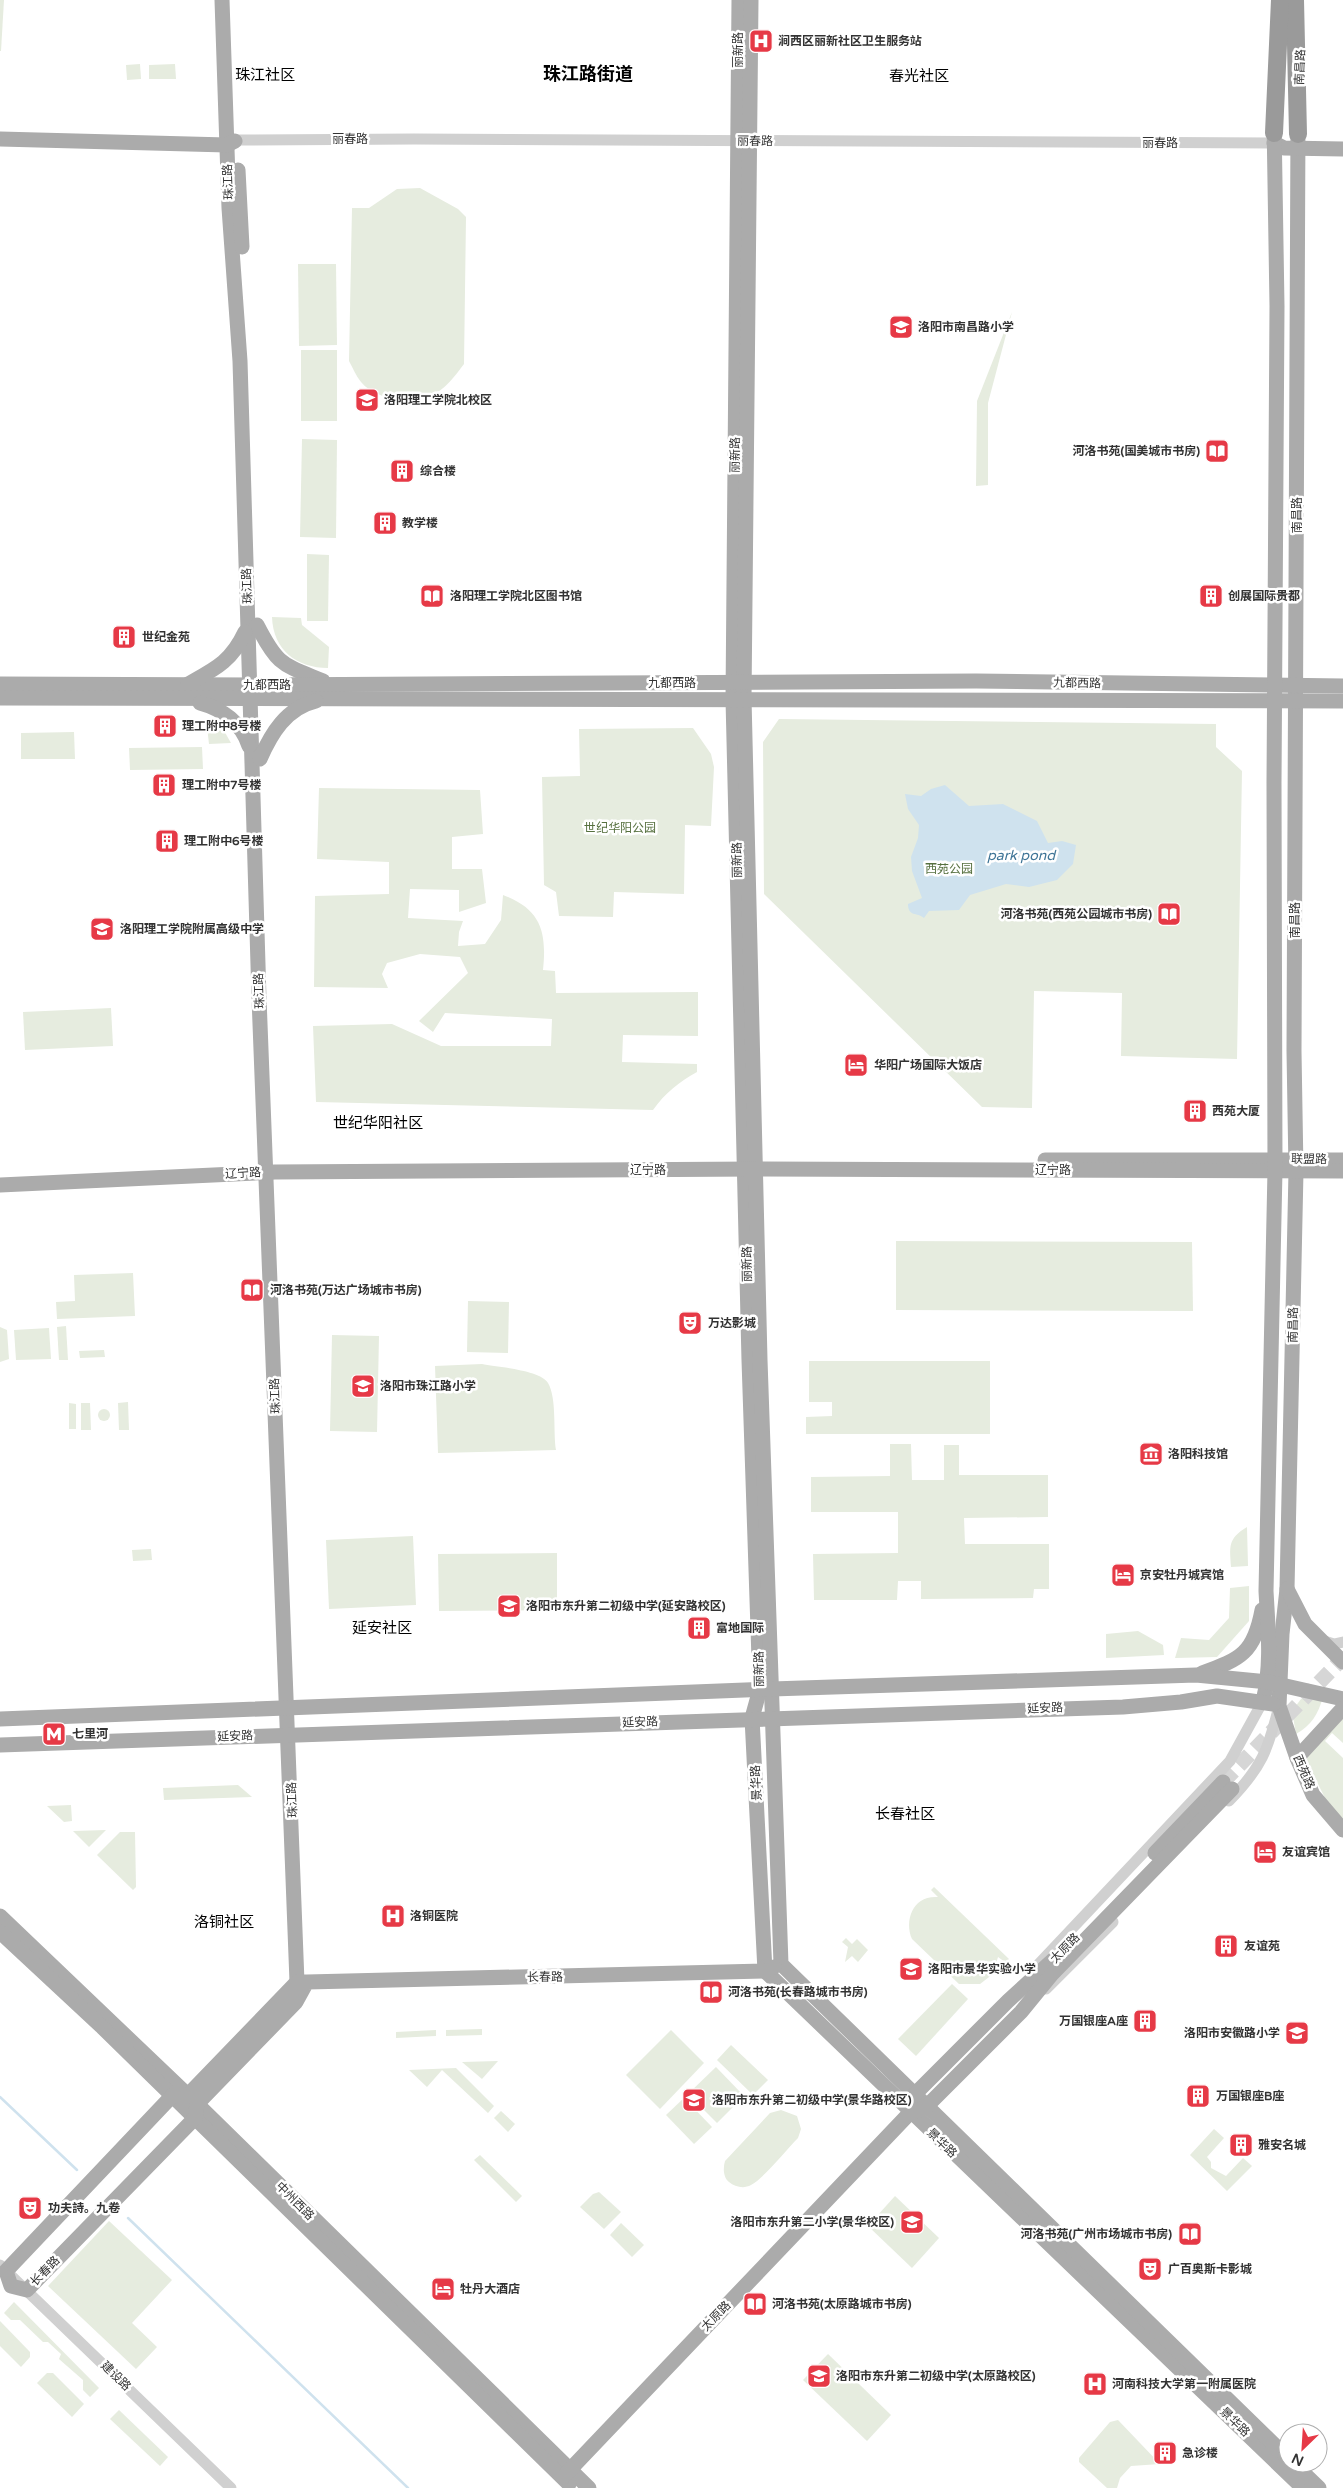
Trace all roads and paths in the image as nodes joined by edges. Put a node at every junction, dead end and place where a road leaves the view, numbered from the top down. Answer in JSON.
{"nodes":[{"id":1,"x":222,"y":0,"type":"edge"},
{"id":2,"x":231,"y":0,"type":"edge"},
{"id":3,"x":739,"y":0,"type":"edge"},
{"id":4,"x":751,"y":0,"type":"edge"},
{"id":5,"x":1274,"y":0,"type":"edge"},
{"id":6,"x":1280,"y":0,"type":"edge"},
{"id":7,"x":1295,"y":0,"type":"edge"},
{"id":8,"x":1302,"y":0,"type":"edge"},
{"id":9,"x":0,"y":131,"type":"edge"},
{"id":10,"x":20,"y":135,"type":"junction"},
{"id":11,"x":1274,"y":138,"type":"junction"},
{"id":12,"x":0,"y":139,"type":"edge"},
{"id":13,"x":744,"y":140,"type":"junction"},
{"id":14,"x":1343,"y":140,"type":"edge"},
{"id":15,"x":230,"y":141,"type":"junction"},
{"id":16,"x":1298,"y":141,"type":"junction"},
{"id":17,"x":1343,"y":149,"type":"edge"},
{"id":18,"x":1276,"y":409,"type":"junction"},
{"id":19,"x":1297,"y":410,"type":"junction"},
{"id":20,"x":252,"y":627,"type":"junction"},
{"id":21,"x":738,"y":683,"type":"junction"},
{"id":22,"x":0,"y":684,"type":"edge"},
{"id":23,"x":331,"y":684,"type":"junction"},
{"id":24,"x":1343,"y":686,"type":"edge"},
{"id":25,"x":183,"y":691,"type":"junction"},
{"id":26,"x":253,"y":692,"type":"junction"},
{"id":27,"x":1275,"y":693,"type":"junction"},
{"id":28,"x":1296,"y":693,"type":"junction"},
{"id":29,"x":0,"y":698,"type":"edge"},
{"id":30,"x":738,"y":698,"type":"junction"},
{"id":31,"x":326,"y":699,"type":"junction"},
{"id":32,"x":1343,"y":701,"type":"edge"},
{"id":33,"x":256,"y":759,"type":"junction"},
{"id":34,"x":1343,"y":1160,"type":"edge"},
{"id":35,"x":751,"y":1165,"type":"junction"},
{"id":36,"x":1275,"y":1165,"type":"junction"},
{"id":37,"x":1296,"y":1165,"type":"junction"},
{"id":38,"x":270,"y":1168,"type":"junction"},
{"id":39,"x":1343,"y":1171,"type":"edge"},
{"id":40,"x":0,"y":1176,"type":"edge"},
{"id":41,"x":0,"y":1185,"type":"edge"},
{"id":42,"x":1266,"y":1585,"type":"junction"},
{"id":43,"x":1288,"y":1585,"type":"junction"},
{"id":44,"x":1319,"y":1639,"type":"junction"},
{"id":45,"x":1343,"y":1642,"type":"edge"},
{"id":46,"x":1343,"y":1662,"type":"edge"},
{"id":47,"x":1179,"y":1675,"type":"junction"},
{"id":48,"x":1196,"y":1675,"type":"junction"},
{"id":49,"x":1274,"y":1683,"type":"junction"},
{"id":50,"x":766,"y":1689,"type":"junction"},
{"id":51,"x":1343,"y":1699,"type":"edge"},
{"id":52,"x":1181,"y":1702,"type":"junction"},
{"id":53,"x":1263,"y":1702,"type":"junction"},
{"id":54,"x":1279,"y":1706,"type":"junction"},
{"id":55,"x":1343,"y":1708,"type":"edge"},
{"id":56,"x":293,"y":1709,"type":"junction"},
{"id":57,"x":752,"y":1718,"type":"junction"},
{"id":58,"x":773,"y":1718,"type":"junction"},
{"id":59,"x":0,"y":1719,"type":"edge"},
{"id":60,"x":294,"y":1734,"type":"junction"},
{"id":61,"x":0,"y":1745,"type":"edge"},
{"id":62,"x":1297,"y":1758,"type":"junction"},
{"id":63,"x":1343,"y":1830,"type":"edge"},
{"id":64,"x":0,"y":1916,"type":"edge"},
{"id":65,"x":0,"y":1932,"type":"edge"},
{"id":66,"x":781,"y":1964,"type":"junction"},
{"id":67,"x":765,"y":1971,"type":"junction"},
{"id":68,"x":302,"y":1982,"type":"junction"},
{"id":69,"x":1008,"y":2001,"type":"junction"},
{"id":70,"x":1021,"y":2012,"type":"junction"},
{"id":71,"x":914,"y":2095,"type":"junction"},
{"id":72,"x":188,"y":2103,"type":"junction"},
{"id":73,"x":926,"y":2107,"type":"junction"},
{"id":74,"x":910,"y":2113,"type":"junction"},
{"id":75,"x":4,"y":2274,"type":"edge"},
{"id":76,"x":27,"y":2290,"type":"junction"},
{"id":77,"x":1278,"y":2448,"type":"edge"},
{"id":78,"x":566,"y":2473,"type":"junction"},
{"id":79,"x":1303,"y":2473,"type":"edge"},
{"id":80,"x":220,"y":2488,"type":"edge"},
{"id":81,"x":231,"y":2488,"type":"edge"},
{"id":82,"x":574,"y":2488,"type":"edge"},
{"id":83,"x":589,"y":2488,"type":"edge"},
{"id":84,"x":1303,"y":2488,"type":"edge"},
{"id":85,"x":1319,"y":2488,"type":"edge"}],
"edges":[{"from":1,"to":15,"type":"main road","name":"珠江路"},
{"from":2,"to":15,"type":"main road","name":"珠江路"},
{"from":3,"to":13,"type":"main road","name":"丽新路"},
{"from":4,"to":13,"type":"main road","name":"丽新路"},
{"from":5,"to":11,"type":"main road","name":"南昌路"},
{"from":6,"to":11,"type":"highway","name":"南昌路"},
{"from":7,"to":16,"type":"highway","name":"南昌路"},
{"from":8,"to":16,"type":"main road","name":"南昌路"},
{"from":9,"to":10,"type":"main road","name":"丽春路"},
{"from":10,"to":12,"type":"main road","name":"丽春路"},
{"from":10,"to":15,"type":"main road","name":"丽春路"},
{"from":11,"to":13,"type":"street","name":"丽春路"},
{"from":11,"to":16,"type":"main road"},
{"from":11,"to":18,"type":"main road","name":"南昌路"},
{"from":13,"to":15,"type":"street","name":"丽春路"},
{"from":13,"to":21,"type":"main road","name":"丽新路"},
{"from":14,"to":16,"type":"main road"},
{"from":15,"to":20,"type":"main road","name":"珠江路"},
{"from":16,"to":17,"type":"main road"},
{"from":16,"to":19,"type":"main road","name":"南昌路"},
{"from":18,"to":19,"type":"main road"},
{"from":18,"to":27,"type":"main road","name":"南昌路"},
{"from":19,"to":28,"type":"main road","name":"南昌路"},
{"from":20,"to":23,"type":"main road"},
{"from":20,"to":25,"type":"main road"},
{"from":20,"to":26,"type":"main road","name":"珠江路"},
{"from":21,"to":23,"type":"main road","name":"九都西路"},
{"from":21,"to":27,"type":"main road","name":"九都西路"},
{"from":21,"to":30,"type":"main road","name":"丽新路"},
{"from":22,"to":25,"type":"main road","name":"九都西路"},
{"from":23,"to":26,"type":"main road","name":"九都西路"},
{"from":24,"to":28,"type":"main road","name":"九都西路"},
{"from":25,"to":26,"type":"main road","name":"九都西路"},
{"from":25,"to":29,"type":"main road","name":"九都西路"},
{"from":25,"to":33,"type":"main road"},
{"from":26,"to":31,"type":"main road","name":"九都西路"},
{"from":26,"to":33,"type":"main road","name":"珠江路"},
{"from":27,"to":28,"type":"main road","name":"九都西路"},
{"from":27,"to":30,"type":"main road","name":"九都西路"},
{"from":27,"to":36,"type":"main road","name":"南昌路"},
{"from":28,"to":32,"type":"main road","name":"九都西路"},
{"from":28,"to":37,"type":"main road","name":"南昌路"},
{"from":30,"to":31,"type":"main road","name":"九都西路"},
{"from":30,"to":35,"type":"main road","name":"丽新路"},
{"from":31,"to":33,"type":"main road"},
{"from":33,"to":38,"type":"main road","name":"珠江路"},
{"from":34,"to":37,"type":"main road","name":"联盟路"},
{"from":35,"to":36,"type":"main road","name":"辽宁路"},
{"from":35,"to":38,"type":"main road","name":"辽宁路"},
{"from":35,"to":50,"type":"main road","name":"丽新路"},
{"from":36,"to":37,"type":"main road","name":"辽宁路"},
{"from":36,"to":42,"type":"main road","name":"南昌路"},
{"from":37,"to":39,"type":"main road","name":"联盟路"},
{"from":37,"to":43,"type":"main road","name":"南昌路"},
{"from":38,"to":40,"type":"main road","name":"辽宁路"},
{"from":38,"to":41,"type":"main road","name":"辽宁路"},
{"from":38,"to":56,"type":"main road","name":"珠江路"},
{"from":42,"to":43,"type":"main road"},
{"from":42,"to":48,"type":"main road"},
{"from":42,"to":49,"type":"main road","name":"南昌路"},
{"from":43,"to":44,"type":"main road"},
{"from":43,"to":49,"type":"main road","name":"南昌路"},
{"from":44,"to":45,"type":"street"},
{"from":44,"to":46,"type":"main road"},
{"from":47,"to":48,"type":"main road","name":"延安路"},
{"from":47,"to":50,"type":"main road","name":"延安路"},
{"from":47,"to":52,"type":"main road"},
{"from":48,"to":49,"type":"main road","name":"延安路"},
{"from":49,"to":51,"type":"main road","name":"延安路"},
{"from":49,"to":53,"type":"main road","name":"南昌路"},
{"from":49,"to":54,"type":"main road","name":"南昌路"},
{"from":50,"to":56,"type":"main road","name":"延安路"},
{"from":50,"to":57,"type":"main road","name":"丽新路"},
{"from":50,"to":58,"type":"main road","name":"丽新路"},
{"from":52,"to":53,"type":"main road","name":"延安路"},
{"from":52,"to":58,"type":"main road","name":"延安路"},
{"from":53,"to":54,"type":"main road","name":"延安路"},
{"from":53,"to":69,"type":"street"},
{"from":54,"to":62,"type":"main road","name":"西苑路"},
{"from":54,"to":70,"type":"street"},
{"from":55,"to":62,"type":"main road"},
{"from":56,"to":59,"type":"main road","name":"延安路"},
{"from":56,"to":60,"type":"main road","name":"珠江路"},
{"from":57,"to":58,"type":"main road","name":"延安路"},
{"from":57,"to":60,"type":"main road","name":"延安路"},
{"from":57,"to":67,"type":"main road","name":"景华路"},
{"from":58,"to":66,"type":"main road","name":"景华路"},
{"from":60,"to":61,"type":"main road","name":"延安路"},
{"from":60,"to":68,"type":"main road","name":"珠江路"},
{"from":62,"to":63,"type":"main road","name":"西苑路"},
{"from":64,"to":72,"type":"main road","name":"中州西路"},
{"from":65,"to":72,"type":"main road","name":"中州西路"},
{"from":66,"to":67,"type":"main road","name":"长春路"},
{"from":66,"to":71,"type":"main road","name":"景华路"},
{"from":67,"to":68,"type":"main road","name":"长春路"},
{"from":67,"to":74,"type":"main road","name":"景华路"},
{"from":68,"to":72,"type":"main road","name":"长春路"},
{"from":69,"to":70,"type":"main road","name":"太原路"},
{"from":69,"to":71,"type":"main road","name":"太原路"},
{"from":70,"to":73,"type":"main road","name":"太原路"},
{"from":71,"to":73,"type":"main road","name":"景华路"},
{"from":71,"to":74,"type":"main road"},
{"from":72,"to":75,"type":"main road","name":"长春路"},
{"from":72,"to":76,"type":"main road","name":"长春路"},
{"from":72,"to":78,"type":"main road","name":"中州西路"},
{"from":73,"to":74,"type":"main road","name":"太原路"},
{"from":73,"to":77,"type":"main road","name":"景华路"},
{"from":74,"to":78,"type":"main road","name":"太原路"},
{"from":74,"to":84,"type":"main road","name":"景华路"},
{"from":75,"to":76,"type":"main road","name":"长春路"},
{"from":75,"to":80,"type":"street","name":"建设路"},
{"from":76,"to":81,"type":"street","name":"建设路"},
{"from":78,"to":82,"type":"main road","name":"中州西路"},
{"from":78,"to":83,"type":"main road","name":"中州西路"},
{"from":79,"to":85,"type":"main road"}]}
